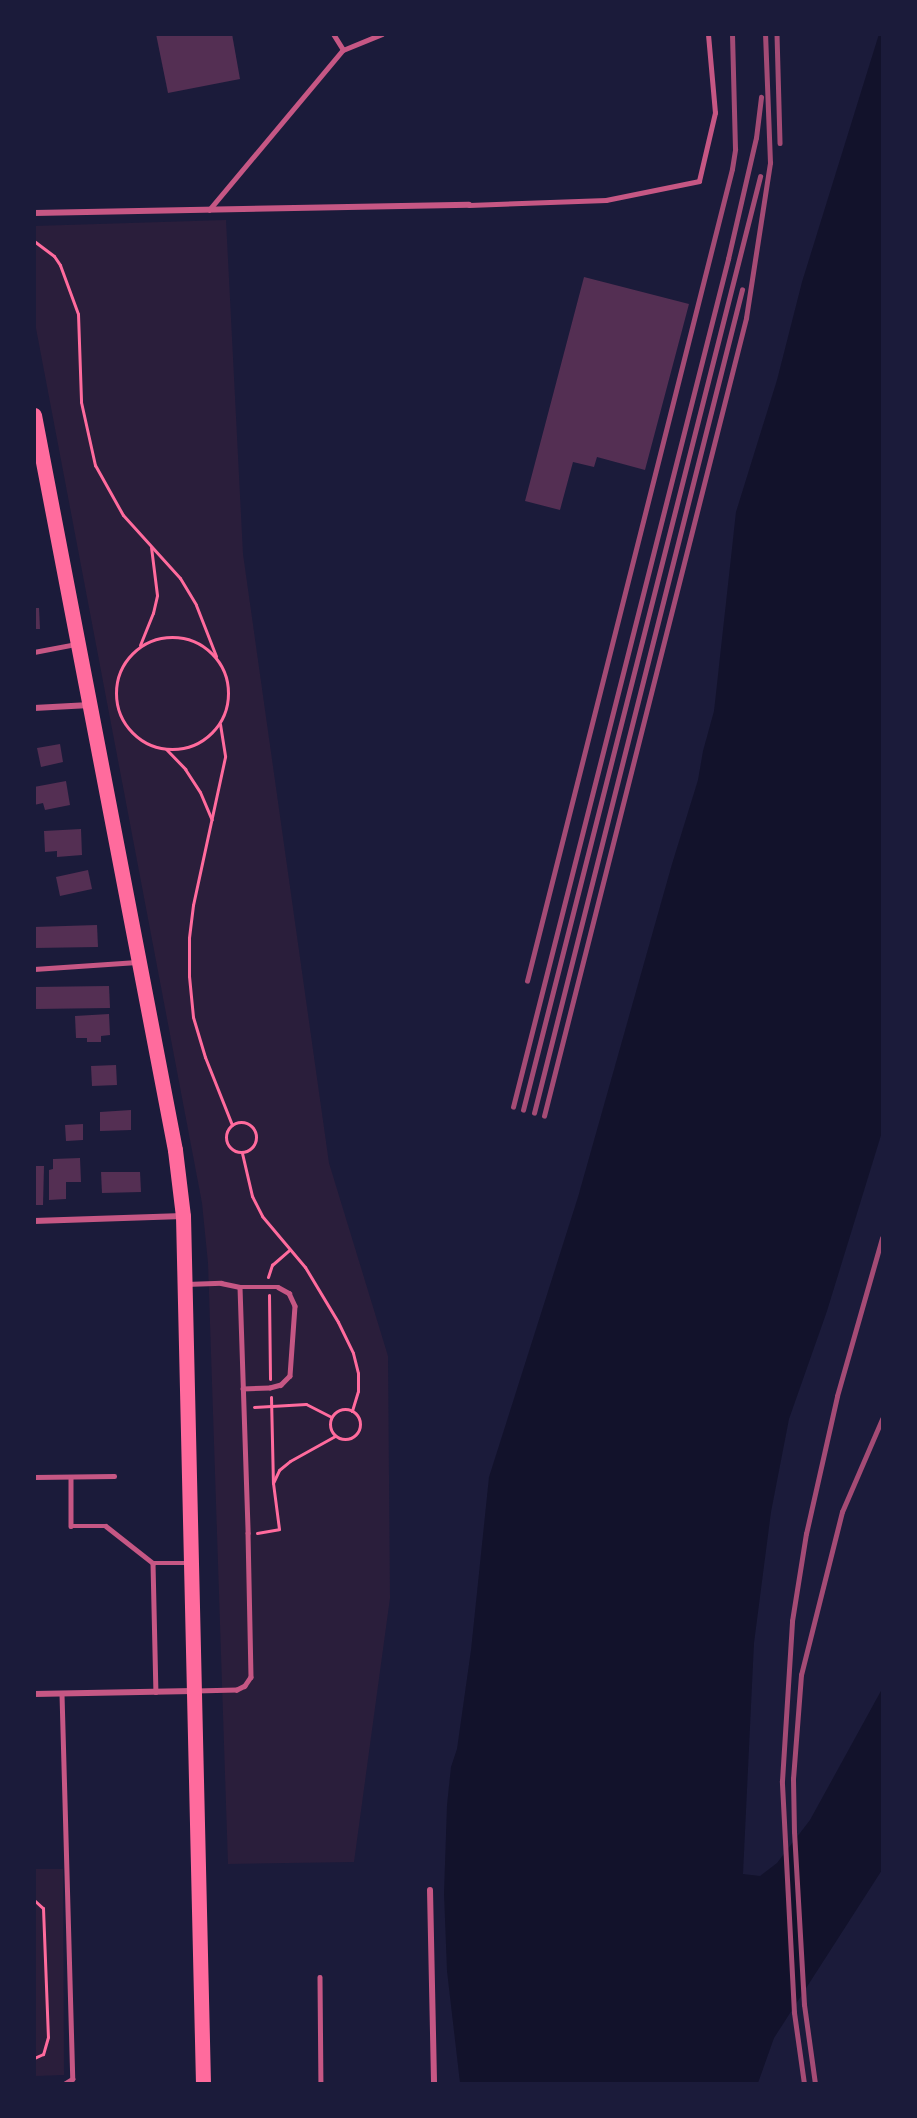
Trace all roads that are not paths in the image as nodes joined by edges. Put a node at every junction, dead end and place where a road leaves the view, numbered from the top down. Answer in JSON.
{"nodes":[{"id":1,"x":333,"y":34,"type":"edge"},
{"id":2,"x":382,"y":34,"type":"edge"},
{"id":3,"x":708,"y":34,"type":"edge"},
{"id":4,"x":343,"y":50,"type":"junction"},
{"id":5,"x":469,"y":205,"type":"joint"},
{"id":6,"x":209,"y":210,"type":"junction"},
{"id":7,"x":34,"y":213,"type":"edge"},
{"id":8,"x":34,"y":415,"type":"edge"},
{"id":9,"x":78,"y":644,"type":"junction"},
{"id":10,"x":34,"y":652,"type":"edge"},
{"id":11,"x":90,"y":705,"type":"junction"},
{"id":12,"x":34,"y":708,"type":"edge"},
{"id":13,"x":138,"y":962,"type":"junction"},
{"id":14,"x":34,"y":969,"type":"edge"},
{"id":15,"x":183,"y":1216,"type":"junction"},
{"id":16,"x":34,"y":1221,"type":"edge"},
{"id":17,"x":185,"y":1284,"type":"junction"},
{"id":18,"x":240,"y":1287,"type":"junction"},
{"id":19,"x":243,"y":1389,"type":"junction"},
{"id":20,"x":114,"y":1476,"type":"dead end"},
{"id":21,"x":34,"y":1477,"type":"edge"},
{"id":22,"x":71,"y":1477,"type":"junction"},
{"id":23,"x":153,"y":1563,"type":"junction"},
{"id":24,"x":191,"y":1563,"type":"junction"},
{"id":25,"x":194,"y":1691,"type":"junction"},
{"id":26,"x":156,"y":1692,"type":"junction"},
{"id":27,"x":34,"y":1694,"type":"edge"},
{"id":28,"x":62,"y":1694,"type":"junction"},
{"id":29,"x":430,"y":1890,"type":"dead end"},
{"id":30,"x":320,"y":1977,"type":"dead end"},
{"id":31,"x":65,"y":2084,"type":"edge"},
{"id":32,"x":203,"y":2084,"type":"edge"},
{"id":33,"x":321,"y":2084,"type":"edge"},
{"id":34,"x":434,"y":2084,"type":"edge"}],
"edges":[{"from":1,"to":4,"type":"lane"},
{"from":2,"to":4,"type":"lane"},
{"from":3,"to":5,"type":"lane"},
{"from":4,"to":6,"type":"lane"},
{"from":5,"to":6,"type":"street"},
{"from":6,"to":7,"type":"street"},
{"from":8,"to":9,"type":"main road"},
{"from":9,"to":10,"type":"lane"},
{"from":9,"to":11,"type":"main road"},
{"from":11,"to":12,"type":"street"},
{"from":11,"to":13,"type":"main road"},
{"from":13,"to":14,"type":"lane"},
{"from":13,"to":15,"type":"main road"},
{"from":15,"to":16,"type":"street"},
{"from":15,"to":17,"type":"main road"},
{"from":17,"to":18,"type":"lane"},
{"from":17,"to":24,"type":"main road"},
{"from":18,"to":19,"type":"lane"},
{"from":18,"to":19,"type":"lane"},
{"from":19,"to":25,"type":"lane"},
{"from":20,"to":22,"type":"lane"},
{"from":21,"to":22,"type":"lane"},
{"from":22,"to":23,"type":"lane"},
{"from":23,"to":24,"type":"lane"},
{"from":23,"to":26,"type":"lane"},
{"from":24,"to":25,"type":"main road"},
{"from":25,"to":26,"type":"street"},
{"from":25,"to":32,"type":"main road"},
{"from":26,"to":28,"type":"street"},
{"from":27,"to":28,"type":"street"},
{"from":28,"to":31,"type":"lane"},
{"from":29,"to":34,"type":"street"},
{"from":30,"to":33,"type":"lane"}]}
